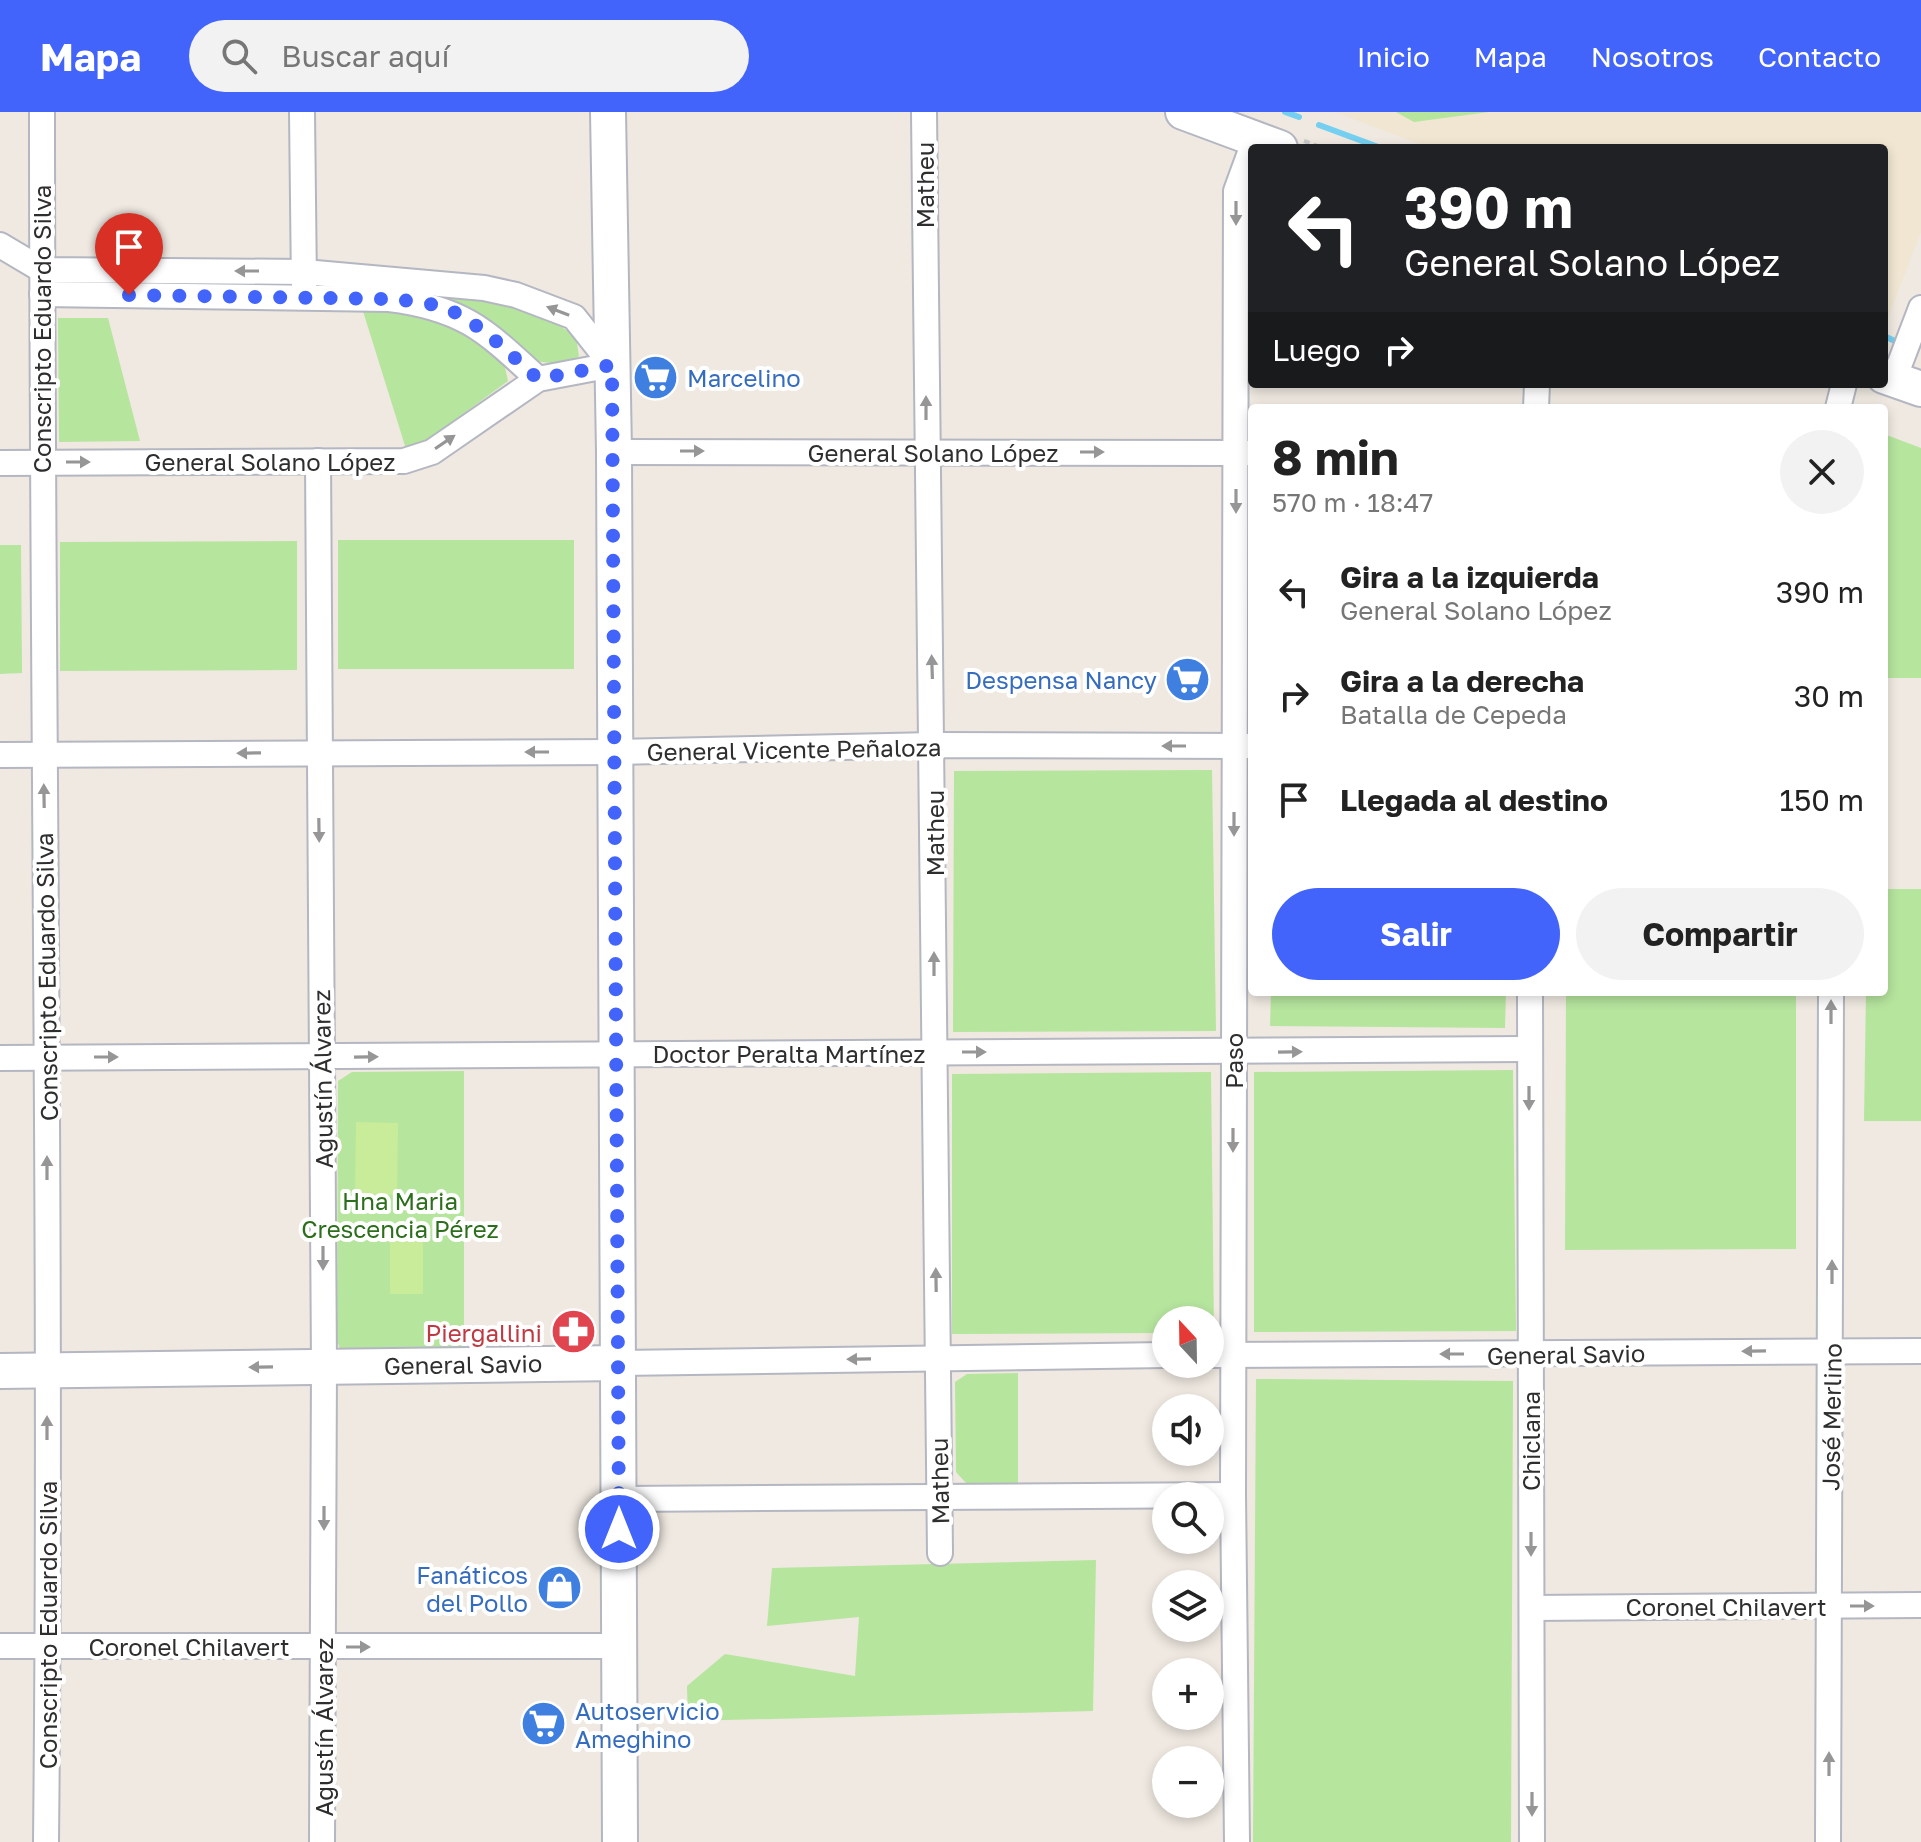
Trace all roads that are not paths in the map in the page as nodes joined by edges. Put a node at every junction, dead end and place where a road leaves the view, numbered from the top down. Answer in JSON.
{"nodes":[{"id":1,"x":42,"y":112,"type":"edge"},
{"id":2,"x":302,"y":112,"type":"edge"},
{"id":3,"x":608,"y":112,"type":"edge"},
{"id":4,"x":924,"y":112,"type":"edge"},
{"id":5,"x":1183,"y":112,"type":"edge"},
{"id":6,"x":1268,"y":143,"type":"edge"},
{"id":7,"x":1248,"y":173,"type":"edge"},
{"id":8,"x":0,"y":245,"type":"edge"},
{"id":9,"x":304,"y":272,"type":"junction"},
{"id":10,"x":42,"y":282,"type":"junction"},
{"id":11,"x":304,"y":297,"type":"junction"},
{"id":12,"x":1921,"y":308,"type":"edge"},
{"id":13,"x":612,"y":365,"type":"junction"},
{"id":14,"x":538,"y":379,"type":"junction"},
{"id":15,"x":1900,"y":381,"type":"edge"},
{"id":16,"x":926,"y":451,"type":"junction"},
{"id":17,"x":614,"y":452,"type":"junction"},
{"id":18,"x":1244,"y":453,"type":"edge"},
{"id":19,"x":318,"y":461,"type":"junction"},
{"id":20,"x":41,"y":462,"type":"junction"},
{"id":21,"x":0,"y":463,"type":"edge"},
{"id":22,"x":934,"y":745,"type":"junction"},
{"id":23,"x":1243,"y":746,"type":"edge"},
{"id":24,"x":318,"y":752,"type":"junction"},
{"id":25,"x":615,"y":752,"type":"junction"},
{"id":26,"x":0,"y":755,"type":"edge"},
{"id":27,"x":44,"y":755,"type":"junction"},
{"id":28,"x":1530,"y":996,"type":"edge"},
{"id":29,"x":1831,"y":996,"type":"edge"},
{"id":30,"x":1529,"y":1049,"type":"junction"},
{"id":31,"x":934,"y":1052,"type":"junction"},
{"id":32,"x":1233,"y":1053,"type":"junction"},
{"id":33,"x":616,"y":1054,"type":"junction"},
{"id":34,"x":47,"y":1057,"type":"junction"},
{"id":35,"x":322,"y":1057,"type":"junction"},
{"id":36,"x":0,"y":1058,"type":"edge"},
{"id":37,"x":1224,"y":1306,"type":"edge"},
{"id":38,"x":1832,"y":1350,"type":"junction"},
{"id":39,"x":1921,"y":1351,"type":"edge"},
{"id":40,"x":1530,"y":1354,"type":"junction"},
{"id":41,"x":1152,"y":1355,"type":"edge"},
{"id":42,"x":1224,"y":1355,"type":"edge"},
{"id":43,"x":937,"y":1358,"type":"junction"},
{"id":44,"x":619,"y":1363,"type":"junction"},
{"id":45,"x":324,"y":1366,"type":"junction"},
{"id":46,"x":47,"y":1370,"type":"junction"},
{"id":47,"x":0,"y":1371,"type":"edge"},
{"id":48,"x":1224,"y":1378,"type":"edge"},
{"id":49,"x":1233,"y":1495,"type":"junction"},
{"id":50,"x":939,"y":1497,"type":"junction"},
{"id":51,"x":619,"y":1499,"type":"junction"},
{"id":52,"x":940,"y":1553,"type":"dead end"},
{"id":53,"x":1921,"y":1605,"type":"edge"},
{"id":54,"x":1829,"y":1606,"type":"junction"},
{"id":55,"x":1532,"y":1608,"type":"junction"},
{"id":56,"x":0,"y":1646,"type":"edge"},
{"id":57,"x":48,"y":1646,"type":"junction"},
{"id":58,"x":619,"y":1646,"type":"junction"},
{"id":59,"x":324,"y":1647,"type":"junction"},
{"id":60,"x":46,"y":1842,"type":"edge"},
{"id":61,"x":322,"y":1842,"type":"edge"},
{"id":62,"x":620,"y":1842,"type":"edge"},
{"id":63,"x":1237,"y":1842,"type":"edge"},
{"id":64,"x":1532,"y":1842,"type":"edge"},
{"id":65,"x":1828,"y":1842,"type":"edge"}],
"edges":[{"from":1,"to":10,"type":"street","name":"Conscripto Eduardo Silva"},
{"from":2,"to":9,"type":"street"},
{"from":3,"to":13,"type":"main road"},
{"from":16,"to":4,"type":"street","name":"Matheu","one_way":true},
{"from":5,"to":6,"type":"main road"},
{"from":7,"to":18,"type":"street","name":"Paso","one_way":true},
{"from":8,"to":10,"type":"street"},
{"from":9,"to":10,"type":"street","one_way":true},
{"from":9,"to":11,"type":"street"},
{"from":13,"to":9,"type":"street","one_way":true},
{"from":10,"to":11,"type":"street"},
{"from":10,"to":20,"type":"street","name":"Conscripto Eduardo Silva"},
{"from":11,"to":14,"type":"street"},
{"from":12,"to":15,"type":"street"},
{"from":13,"to":14,"type":"street","name":"General Solano López"},
{"from":13,"to":17,"type":"main road"},
{"from":19,"to":14,"type":"street","name":"General Solano López","one_way":true},
{"from":17,"to":16,"type":"street","name":"General Solano López","one_way":true},
{"from":16,"to":18,"type":"street","name":"General Solano López","one_way":true},
{"from":22,"to":16,"type":"street","name":"Matheu","one_way":true},
{"from":17,"to":25,"type":"main road"},
{"from":18,"to":23,"type":"street","name":"Paso","one_way":true},
{"from":20,"to":19,"type":"street","name":"General Solano López","one_way":true},
{"from":19,"to":24,"type":"street","name":"Agustín Álvarez"},
{"from":20,"to":21,"type":"street","name":"General Solano López"},
{"from":20,"to":27,"type":"street","name":"Conscripto Eduardo Silva"},
{"from":23,"to":22,"type":"street","name":"General Vicente Peñaloza","one_way":true},
{"from":22,"to":25,"type":"street","name":"General Vicente Peñaloza"},
{"from":31,"to":22,"type":"street","name":"Matheu","one_way":true},
{"from":23,"to":32,"type":"street","name":"Paso","one_way":true},
{"from":25,"to":24,"type":"street","name":"General Vicente Peñaloza","one_way":true},
{"from":24,"to":27,"type":"street","name":"General Vicente Peñaloza","one_way":true},
{"from":24,"to":35,"type":"street","name":"Agustín Álvarez","one_way":true},
{"from":25,"to":33,"type":"main road"},
{"from":26,"to":27,"type":"street","name":"General Vicente Peñaloza"},
{"from":34,"to":27,"type":"street","name":"Conscripto Eduardo Silva","one_way":true},
{"from":28,"to":30,"type":"street","name":"Chiclana"},
{"from":38,"to":29,"type":"street","name":"José Merlino","one_way":true},
{"from":32,"to":30,"type":"street","name":"Doctor Peralta Martínez","one_way":true},
{"from":30,"to":40,"type":"street","name":"Chiclana","one_way":true},
{"from":31,"to":32,"type":"street","name":"Doctor Peralta Martínez","one_way":true},
{"from":31,"to":33,"type":"street","name":"Doctor Peralta Martínez"},
{"from":43,"to":31,"type":"street","name":"Matheu","one_way":true},
{"from":32,"to":37,"type":"street","name":"Paso","one_way":true},
{"from":35,"to":33,"type":"street","name":"Doctor Peralta Martínez","one_way":true},
{"from":33,"to":44,"type":"main road"},
{"from":34,"to":35,"type":"street","name":"Doctor Peralta Martínez","one_way":true},
{"from":34,"to":36,"type":"street","name":"Doctor Peralta Martínez"},
{"from":46,"to":34,"type":"street","name":"Conscripto Eduardo Silva","one_way":true},
{"from":35,"to":45,"type":"street","name":"Agustín Álvarez","one_way":true},
{"from":38,"to":39,"type":"street","name":"General Savio"},
{"from":38,"to":40,"type":"street","name":"General Savio","one_way":true},
{"from":38,"to":54,"type":"street","name":"José Merlino"},
{"from":40,"to":42,"type":"street","name":"General Savio","one_way":true},
{"from":40,"to":55,"type":"street","name":"Chiclana","one_way":true},
{"from":41,"to":43,"type":"street","name":"General Savio"},
{"from":43,"to":44,"type":"street","name":"General Savio","one_way":true},
{"from":43,"to":50,"type":"street","name":"Matheu"},
{"from":44,"to":45,"type":"main road","name":"General Savio"},
{"from":44,"to":51,"type":"main road"},
{"from":45,"to":46,"type":"main road","name":"General Savio","one_way":true},
{"from":45,"to":59,"type":"street","name":"Agustín Álvarez","one_way":true},
{"from":46,"to":47,"type":"main road","name":"General Savio"},
{"from":57,"to":46,"type":"street","name":"Conscripto Eduardo Silva","one_way":true},
{"from":48,"to":49,"type":"street","name":"Paso"},
{"from":49,"to":50,"type":"street"},
{"from":49,"to":63,"type":"street","name":"Paso"},
{"from":50,"to":51,"type":"street"},
{"from":50,"to":52,"type":"street","name":"Matheu"},
{"from":51,"to":58,"type":"main road"},
{"from":54,"to":53,"type":"street","name":"Coronel Chilavert","one_way":true},
{"from":54,"to":55,"type":"street","name":"Coronel Chilavert"},
{"from":65,"to":54,"type":"street","name":"José Merlino","one_way":true},
{"from":55,"to":64,"type":"street","name":"Chiclana","one_way":true},
{"from":56,"to":57,"type":"street","name":"Coronel Chilavert"},
{"from":57,"to":59,"type":"street","name":"Coronel Chilavert"},
{"from":57,"to":60,"type":"street","name":"Conscripto Eduardo Silva"},
{"from":59,"to":58,"type":"street","name":"Coronel Chilavert","one_way":true},
{"from":58,"to":62,"type":"main road"},
{"from":59,"to":61,"type":"street","name":"Agustín Álvarez"}]}
